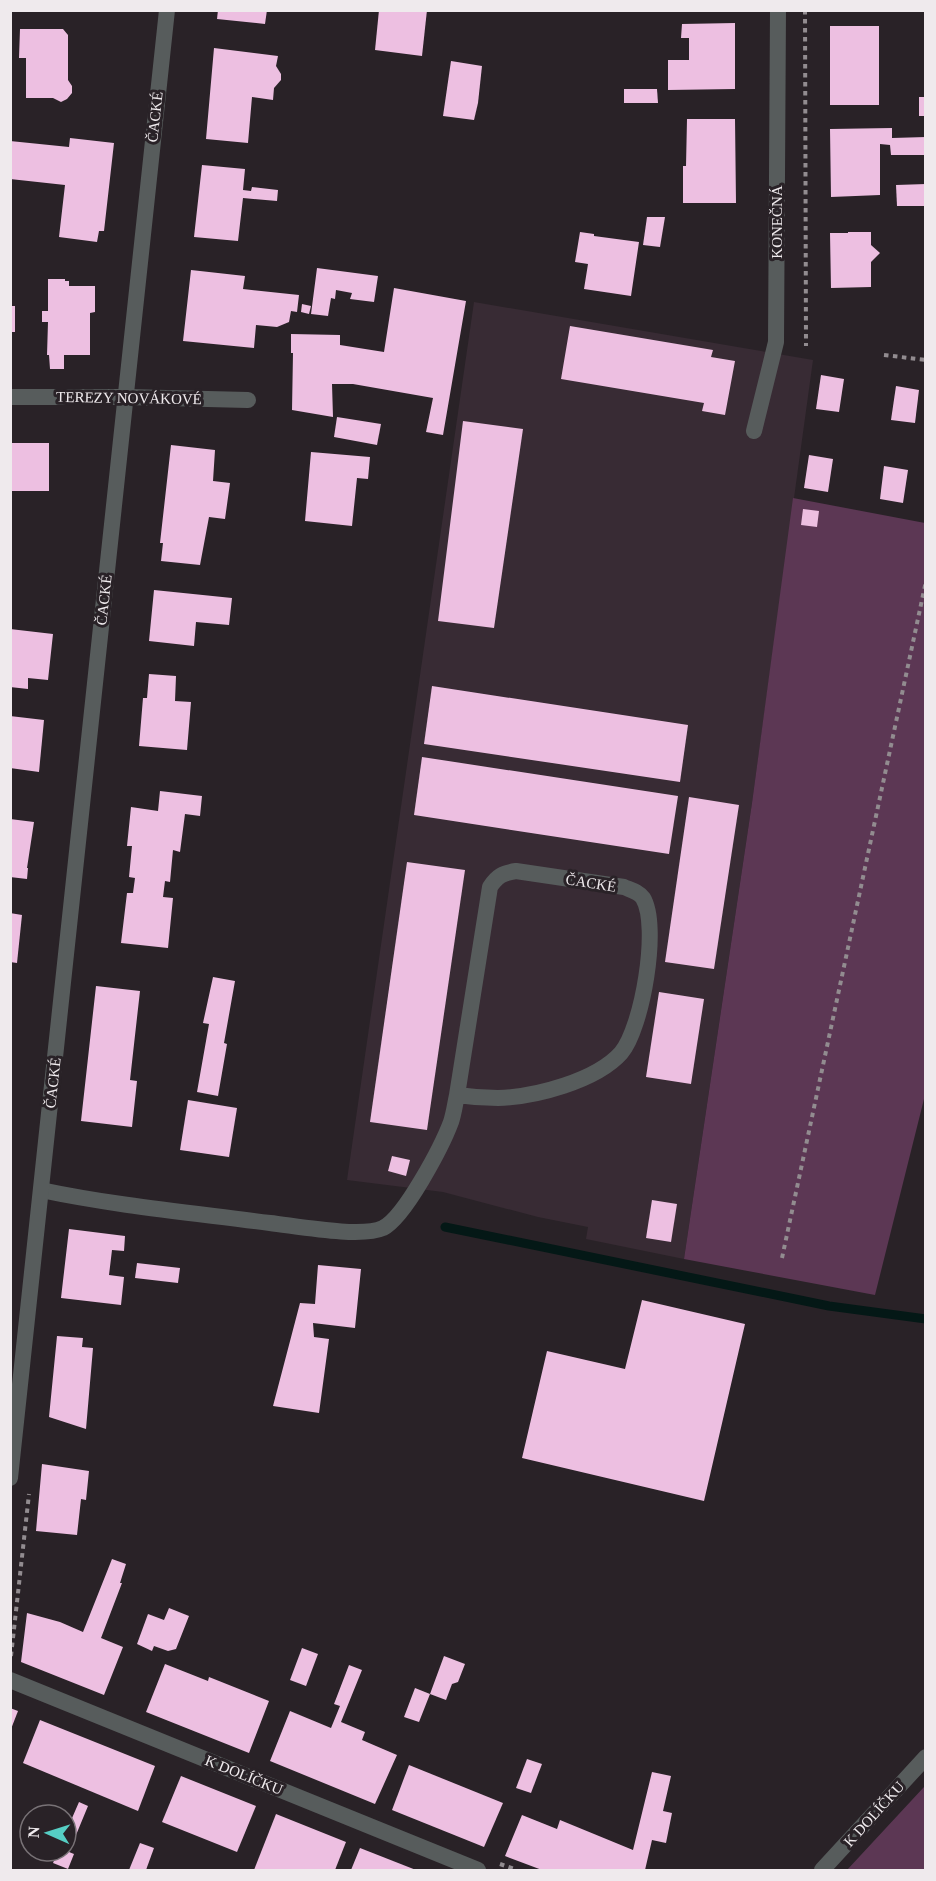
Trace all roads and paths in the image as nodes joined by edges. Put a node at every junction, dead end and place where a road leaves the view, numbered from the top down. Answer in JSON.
{"nodes":[{"id":1,"x":167,"y":10,"type":"edge"},
{"id":2,"x":778,"y":10,"type":"edge"},
{"id":3,"x":806,"y":10,"type":"edge"},
{"id":4,"x":806,"y":346,"type":"dead end"},
{"id":5,"x":884,"y":355,"type":"dead end"},
{"id":6,"x":926,"y":360,"type":"edge"},
{"id":7,"x":10,"y":397,"type":"edge"},
{"id":8,"x":126,"y":397,"type":"junction"},
{"id":9,"x":248,"y":400,"type":"dead end"},
{"id":10,"x":754,"y":431,"type":"dead end"},
{"id":11,"x":926,"y":581,"type":"edge"},
{"id":12,"x":457,"y":1095,"type":"junction"},
{"id":13,"x":41,"y":1190,"type":"junction"},
{"id":14,"x":782,"y":1258,"type":"dead end"},
{"id":15,"x":10,"y":1478,"type":"edge"},
{"id":16,"x":10,"y":1680,"type":"edge"},
{"id":17,"x":926,"y":1757,"type":"edge"},
{"id":18,"x":478,"y":1870,"type":"edge"},
{"id":19,"x":822,"y":1870,"type":"edge"}],
"edges":[{"from":1,"to":8,"type":"street","name":"ČACKÉ"},
{"from":2,"to":10,"type":"street","name":"KONEČNÁ"},
{"from":3,"to":4,"type":"path"},
{"from":5,"to":6,"type":"path"},
{"from":7,"to":8,"type":"street","name":"TEREZY NOVÁKOVÉ"},
{"from":8,"to":9,"type":"street","name":"TEREZY NOVÁKOVÉ"},
{"from":8,"to":13,"type":"street","name":"ČACKÉ"},
{"from":11,"to":14,"type":"path"},
{"from":12,"to":12,"type":"street","name":"ČACKÉ"},
{"from":12,"to":13,"type":"street","name":"ČACKÉ"},
{"from":13,"to":15,"type":"street","name":"ČACKÉ"},
{"from":16,"to":18,"type":"street","name":"K DOLÍČKU"},
{"from":17,"to":19,"type":"street","name":"K DOLÍČKU"}]}
